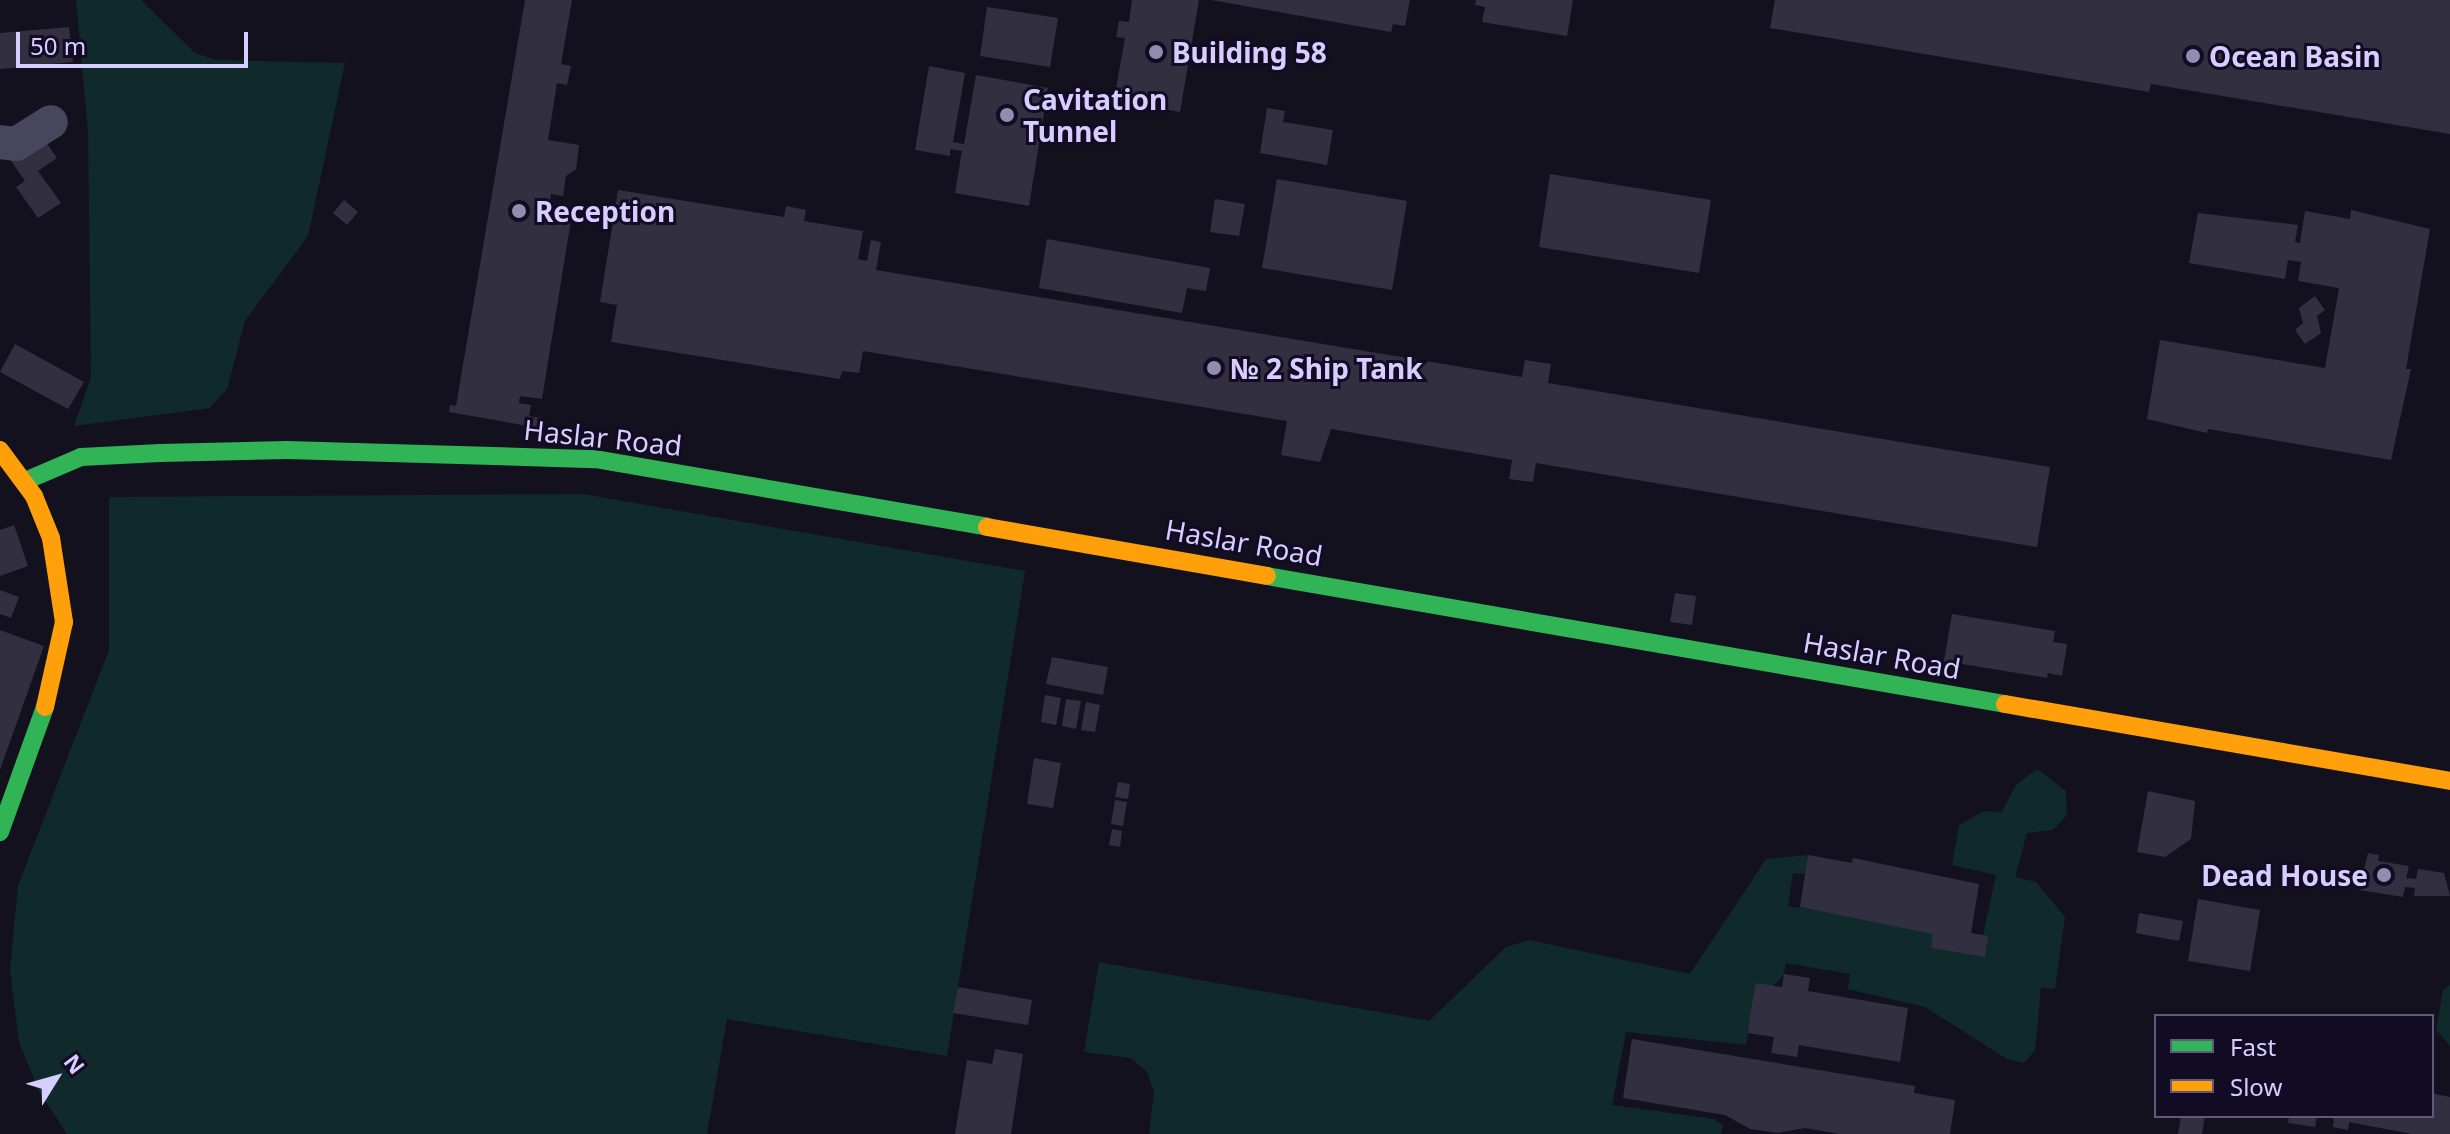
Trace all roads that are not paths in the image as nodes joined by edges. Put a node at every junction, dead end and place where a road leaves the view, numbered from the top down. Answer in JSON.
{"nodes":[{"id":1,"x":51,"y":122,"type":"dead end"},
{"id":2,"x":0,"y":142,"type":"edge"},
{"id":3,"x":0,"y":450,"type":"edge"},
{"id":4,"x":25,"y":481,"type":"junction"},
{"id":5,"x":2450,"y":781,"type":"edge"},
{"id":6,"x":2,"y":823,"type":"edge"}],
"edges":[{"from":1,"to":2,"type":"street"},
{"from":3,"to":4,"type":"street"},
{"from":4,"to":5,"type":"street","name":"Haslar Road"},
{"from":4,"to":6,"type":"street"}]}
